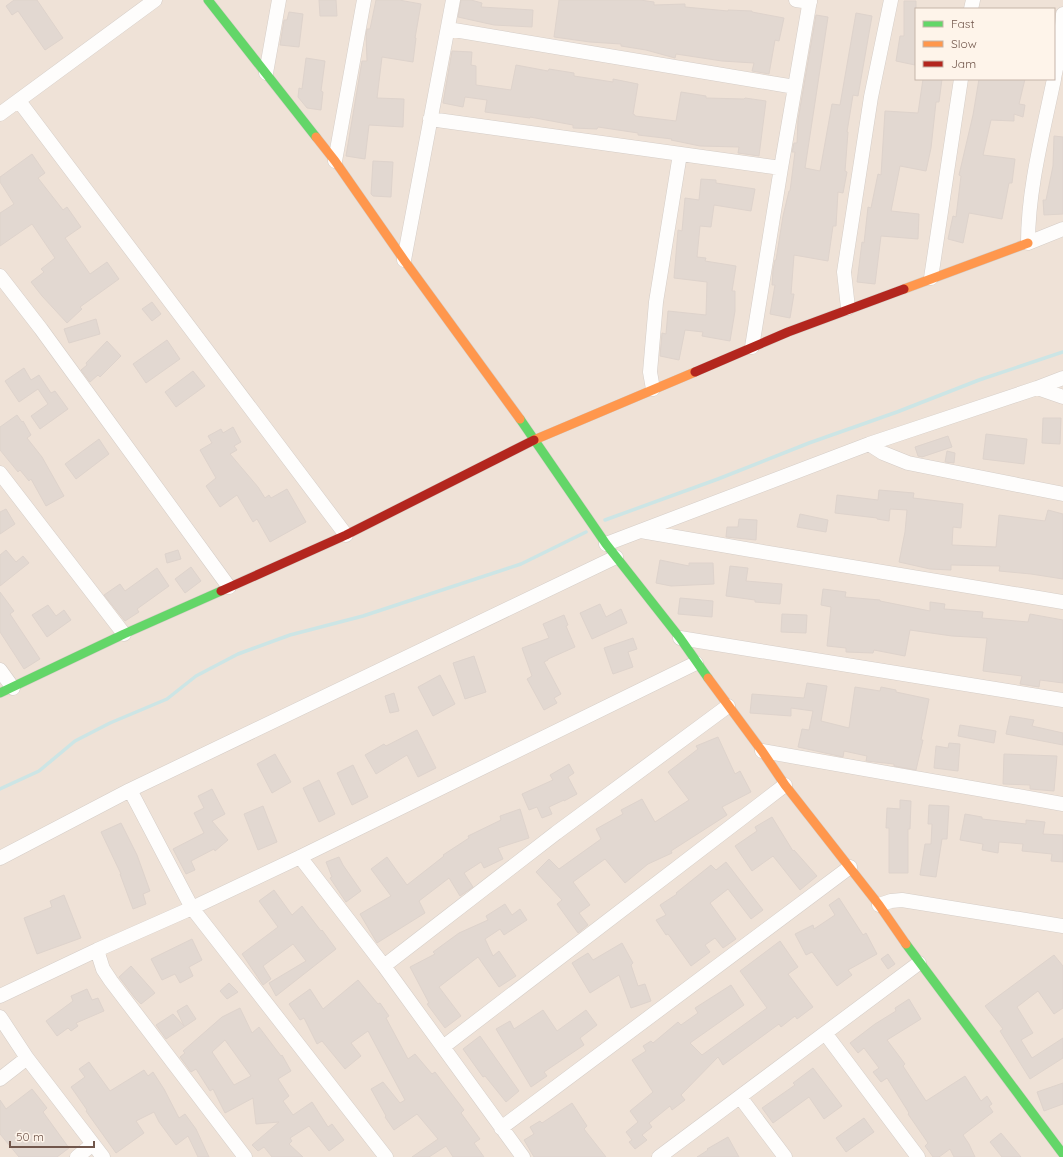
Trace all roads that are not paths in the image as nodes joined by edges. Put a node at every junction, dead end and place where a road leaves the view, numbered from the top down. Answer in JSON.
{"nodes":[{"id":1,"x":155,"y":0,"type":"edge"},
{"id":2,"x":208,"y":0,"type":"edge"},
{"id":3,"x":279,"y":0,"type":"edge"},
{"id":4,"x":364,"y":0,"type":"edge"},
{"id":5,"x":453,"y":0,"type":"edge"},
{"id":6,"x":891,"y":0,"type":"edge"},
{"id":7,"x":805,"y":1,"type":"edge"},
{"id":8,"x":1063,"y":14,"type":"edge"},
{"id":9,"x":448,"y":29,"type":"junction"},
{"id":10,"x":266,"y":73,"type":"junction"},
{"id":11,"x":1055,"y":74,"type":"edge"},
{"id":12,"x":961,"y":80,"type":"edge"},
{"id":13,"x":1054,"y":80,"type":"edge"},
{"id":14,"x":795,"y":87,"type":"junction"},
{"id":15,"x":19,"y":101,"type":"junction"},
{"id":16,"x":0,"y":114,"type":"edge"},
{"id":17,"x":430,"y":119,"type":"junction"},
{"id":18,"x":680,"y":154,"type":"junction"},
{"id":19,"x":335,"y":161,"type":"junction"},
{"id":20,"x":781,"y":168,"type":"junction"},
{"id":21,"x":1063,"y":229,"type":"edge"},
{"id":22,"x":1028,"y":243,"type":"junction"},
{"id":23,"x":404,"y":260,"type":"junction"},
{"id":24,"x":0,"y":276,"type":"edge"},
{"id":25,"x":931,"y":278,"type":"junction"},
{"id":26,"x":848,"y":308,"type":"junction"},
{"id":27,"x":752,"y":346,"type":"junction"},
{"id":28,"x":1063,"y":378,"type":"edge"},
{"id":29,"x":1037,"y":388,"type":"junction"},
{"id":30,"x":653,"y":389,"type":"junction"},
{"id":31,"x":1063,"y":397,"type":"edge"},
{"id":32,"x":535,"y":440,"type":"junction"},
{"id":33,"x":869,"y":444,"type":"junction"},
{"id":34,"x":0,"y":473,"type":"edge"},
{"id":35,"x":1063,"y":494,"type":"edge"},
{"id":36,"x":665,"y":521,"type":"junction"},
{"id":37,"x":640,"y":530,"type":"junction"},
{"id":38,"x":346,"y":536,"type":"junction"},
{"id":39,"x":676,"y":537,"type":"junction"},
{"id":40,"x":606,"y":544,"type":"junction"},
{"id":41,"x":616,"y":557,"type":"junction"},
{"id":42,"x":229,"y":587,"type":"junction"},
{"id":43,"x":1063,"y":602,"type":"edge"},
{"id":44,"x":124,"y":634,"type":"junction"},
{"id":45,"x":680,"y":638,"type":"junction"},
{"id":46,"x":696,"y":663,"type":"junction"},
{"id":47,"x":0,"y":670,"type":"edge"},
{"id":48,"x":13,"y":688,"type":"junction"},
{"id":49,"x":0,"y":693,"type":"edge"},
{"id":50,"x":1063,"y":700,"type":"edge"},
{"id":51,"x":728,"y":706,"type":"junction"},
{"id":52,"x":762,"y":751,"type":"junction"},
{"id":53,"x":785,"y":785,"type":"junction"},
{"id":54,"x":130,"y":790,"type":"junction"},
{"id":55,"x":1063,"y":804,"type":"edge"},
{"id":56,"x":300,"y":857,"type":"junction"},
{"id":57,"x":0,"y":858,"type":"edge"},
{"id":58,"x":850,"y":867,"type":"junction"},
{"id":59,"x":879,"y":905,"type":"junction"},
{"id":60,"x":192,"y":908,"type":"junction"},
{"id":61,"x":1063,"y":926,"type":"edge"},
{"id":62,"x":97,"y":950,"type":"junction"},
{"id":63,"x":919,"y":963,"type":"junction"},
{"id":64,"x":384,"y":966,"type":"junction"},
{"id":65,"x":0,"y":996,"type":"edge"},
{"id":66,"x":0,"y":1017,"type":"edge"},
{"id":67,"x":825,"y":1033,"type":"junction"},
{"id":68,"x":443,"y":1047,"type":"junction"},
{"id":69,"x":27,"y":1058,"type":"junction"},
{"id":70,"x":0,"y":1079,"type":"edge"},
{"id":71,"x":740,"y":1097,"type":"junction"},
{"id":72,"x":501,"y":1128,"type":"junction"},
{"id":73,"x":93,"y":1144,"type":"junction"},
{"id":74,"x":1063,"y":1154,"type":"edge"},
{"id":75,"x":77,"y":1157,"type":"edge"},
{"id":76,"x":103,"y":1157,"type":"edge"},
{"id":77,"x":245,"y":1157,"type":"edge"},
{"id":78,"x":386,"y":1157,"type":"edge"},
{"id":79,"x":523,"y":1157,"type":"edge"},
{"id":80,"x":659,"y":1157,"type":"edge"},
{"id":81,"x":785,"y":1157,"type":"edge"},
{"id":82,"x":918,"y":1157,"type":"edge"}],
"edges":[{"from":1,"to":15,"type":"street"},
{"from":2,"to":10,"type":"street"},
{"from":3,"to":10,"type":"street"},
{"from":4,"to":19,"type":"street"},
{"from":5,"to":9,"type":"street"},
{"from":6,"to":26,"type":"street"},
{"from":7,"to":14,"type":"street"},
{"from":8,"to":11,"type":"street"},
{"from":9,"to":14,"type":"street"},
{"from":9,"to":17,"type":"street"},
{"from":10,"to":19,"type":"street"},
{"from":12,"to":25,"type":"street"},
{"from":13,"to":22,"type":"street"},
{"from":14,"to":20,"type":"street"},
{"from":15,"to":16,"type":"street"},
{"from":15,"to":38,"type":"street"},
{"from":17,"to":18,"type":"street"},
{"from":17,"to":23,"type":"street"},
{"from":18,"to":20,"type":"street"},
{"from":18,"to":30,"type":"street"},
{"from":19,"to":23,"type":"street"},
{"from":20,"to":27,"type":"street"},
{"from":21,"to":22,"type":"street"},
{"from":22,"to":25,"type":"street"},
{"from":23,"to":32,"type":"street"},
{"from":24,"to":42,"type":"street"},
{"from":25,"to":26,"type":"street"},
{"from":26,"to":27,"type":"street"},
{"from":27,"to":30,"type":"street"},
{"from":28,"to":29,"type":"street"},
{"from":29,"to":31,"type":"street"},
{"from":29,"to":33,"type":"street"},
{"from":30,"to":32,"type":"street"},
{"from":32,"to":38,"type":"street"},
{"from":32,"to":40,"type":"street"},
{"from":33,"to":35,"type":"street"},
{"from":33,"to":36,"type":"street"},
{"from":34,"to":44,"type":"street"},
{"from":36,"to":37,"type":"street"},
{"from":36,"to":39,"type":"street"},
{"from":37,"to":39,"type":"street"},
{"from":37,"to":40,"type":"street"},
{"from":38,"to":42,"type":"street"},
{"from":39,"to":43,"type":"street"},
{"from":40,"to":41,"type":"street"},
{"from":41,"to":45,"type":"street"},
{"from":41,"to":54,"type":"street"},
{"from":42,"to":44,"type":"street"},
{"from":44,"to":48,"type":"street"},
{"from":45,"to":46,"type":"street"},
{"from":45,"to":50,"type":"street"},
{"from":46,"to":51,"type":"street"},
{"from":46,"to":56,"type":"street"},
{"from":47,"to":48,"type":"street"},
{"from":48,"to":49,"type":"street"},
{"from":51,"to":52,"type":"street"},
{"from":51,"to":64,"type":"street"},
{"from":52,"to":53,"type":"street"},
{"from":52,"to":55,"type":"street"},
{"from":53,"to":58,"type":"street"},
{"from":53,"to":68,"type":"street"},
{"from":54,"to":57,"type":"street"},
{"from":54,"to":60,"type":"street"},
{"from":56,"to":60,"type":"street"},
{"from":56,"to":64,"type":"street"},
{"from":58,"to":59,"type":"street"},
{"from":58,"to":72,"type":"street"},
{"from":59,"to":61,"type":"street"},
{"from":59,"to":63,"type":"street"},
{"from":60,"to":62,"type":"street"},
{"from":60,"to":78,"type":"street"},
{"from":62,"to":65,"type":"street"},
{"from":62,"to":77,"type":"street"},
{"from":63,"to":67,"type":"street"},
{"from":63,"to":74,"type":"street"},
{"from":64,"to":68,"type":"street"},
{"from":66,"to":69,"type":"street"},
{"from":67,"to":71,"type":"street"},
{"from":67,"to":82,"type":"street"},
{"from":68,"to":72,"type":"street"},
{"from":69,"to":70,"type":"street"},
{"from":69,"to":73,"type":"street"},
{"from":71,"to":80,"type":"street"},
{"from":71,"to":81,"type":"street"},
{"from":72,"to":79,"type":"street"},
{"from":73,"to":75,"type":"street"},
{"from":73,"to":76,"type":"street"}]}
